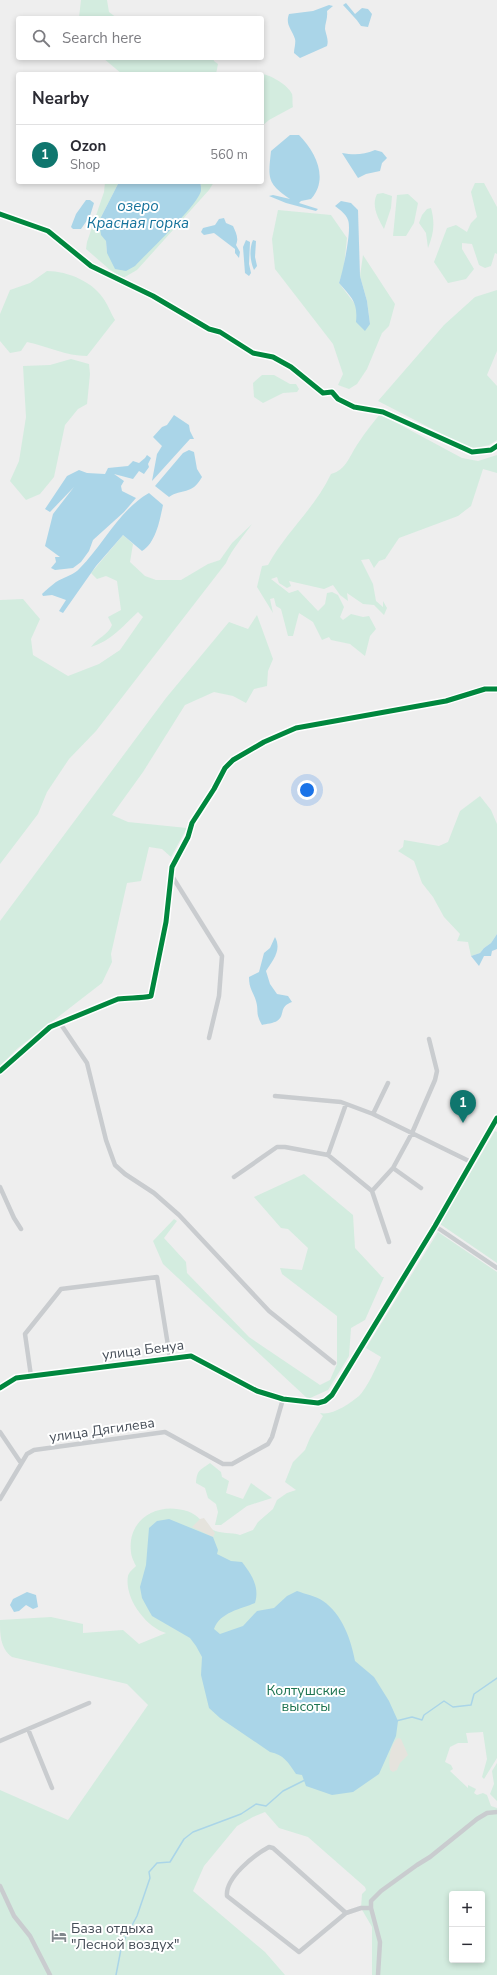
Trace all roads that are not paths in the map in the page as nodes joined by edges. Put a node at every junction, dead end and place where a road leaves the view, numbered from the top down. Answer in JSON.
{"nodes":[{"id":1,"x":0,"y":214,"type":"edge"},
{"id":2,"x":497,"y":446,"type":"edge"},
{"id":3,"x":497,"y":689,"type":"edge"},
{"id":4,"x":172,"y":876,"type":"junction"},
{"id":5,"x":60,"y":1023,"type":"junction"},
{"id":6,"x":209,"y":1038,"type":"dead end"},
{"id":7,"x":428,"y":1039,"type":"dead end"},
{"id":8,"x":0,"y":1071,"type":"edge"},
{"id":9,"x":388,"y":1083,"type":"dead end"},
{"id":10,"x":275,"y":1096,"type":"dead end"},
{"id":11,"x":346,"y":1104,"type":"junction"},
{"id":12,"x":373,"y":1114,"type":"junction"},
{"id":13,"x":497,"y":1118,"type":"edge"},
{"id":14,"x":412,"y":1133,"type":"junction"},
{"id":15,"x":328,"y":1155,"type":"junction"},
{"id":16,"x":473,"y":1163,"type":"junction"},
{"id":17,"x":393,"y":1168,"type":"junction"},
{"id":18,"x":234,"y":1177,"type":"dead end"},
{"id":19,"x":0,"y":1187,"type":"edge"},
{"id":20,"x":422,"y":1188,"type":"dead end"},
{"id":21,"x":372,"y":1191,"type":"junction"},
{"id":22,"x":435,"y":1226,"type":"junction"},
{"id":23,"x":21,"y":1229,"type":"dead end"},
{"id":24,"x":389,"y":1242,"type":"dead end"},
{"id":25,"x":497,"y":1268,"type":"edge"},
{"id":26,"x":170,"y":1358,"type":"junction"},
{"id":27,"x":334,"y":1363,"type":"dead end"},
{"id":28,"x":31,"y":1376,"type":"junction"},
{"id":29,"x":0,"y":1388,"type":"edge"},
{"id":30,"x":283,"y":1399,"type":"junction"},
{"id":31,"x":0,"y":1432,"type":"edge"},
{"id":32,"x":21,"y":1463,"type":"junction"},
{"id":33,"x":0,"y":1499,"type":"edge"},
{"id":34,"x":89,"y":1703,"type":"dead end"},
{"id":35,"x":28,"y":1729,"type":"junction"},
{"id":36,"x":0,"y":1741,"type":"edge"},
{"id":37,"x":52,"y":1788,"type":"dead end"},
{"id":38,"x":497,"y":1812,"type":"edge"},
{"id":39,"x":0,"y":1886,"type":"edge"},
{"id":40,"x":371,"y":1908,"type":"junction"},
{"id":41,"x":346,"y":1913,"type":"junction"},
{"id":42,"x":50,"y":1975,"type":"edge"},
{"id":43,"x":378,"y":1975,"type":"edge"}],
"edges":[{"from":1,"to":2,"type":"street"},
{"from":3,"to":4,"type":"street"},
{"from":4,"to":5,"type":"street"},
{"from":4,"to":6,"type":"street"},
{"from":5,"to":8,"type":"street"},
{"from":5,"to":27,"type":"street"},
{"from":7,"to":14,"type":"street"},
{"from":9,"to":12,"type":"street"},
{"from":10,"to":11,"type":"street"},
{"from":11,"to":12,"type":"street"},
{"from":11,"to":15,"type":"street"},
{"from":12,"to":14,"type":"street"},
{"from":13,"to":16,"type":"street","name":"улица Бенуа"},
{"from":14,"to":16,"type":"street"},
{"from":14,"to":17,"type":"street"},
{"from":15,"to":18,"type":"street"},
{"from":15,"to":21,"type":"street"},
{"from":16,"to":22,"type":"street","name":"улица Бенуа"},
{"from":17,"to":20,"type":"street"},
{"from":17,"to":21,"type":"street"},
{"from":19,"to":23,"type":"street"},
{"from":21,"to":24,"type":"street"},
{"from":22,"to":25,"type":"street"},
{"from":22,"to":30,"type":"street","name":"улица Бенуа"},
{"from":26,"to":28,"type":"street","name":"улица Бенуа"},
{"from":26,"to":28,"type":"street"},
{"from":26,"to":30,"type":"street","name":"улица Бенуа"},
{"from":28,"to":29,"type":"street","name":"улица Бенуа"},
{"from":30,"to":32,"type":"street","name":"улица Дягилева"},
{"from":31,"to":32,"type":"street"},
{"from":32,"to":33,"type":"street","name":"улица Дягилева"},
{"from":34,"to":35,"type":"street"},
{"from":35,"to":36,"type":"street"},
{"from":35,"to":37,"type":"street"},
{"from":38,"to":40,"type":"street"},
{"from":39,"to":42,"type":"street"},
{"from":40,"to":41,"type":"street"},
{"from":40,"to":43,"type":"street"},
{"from":41,"to":41,"type":"street"}]}
